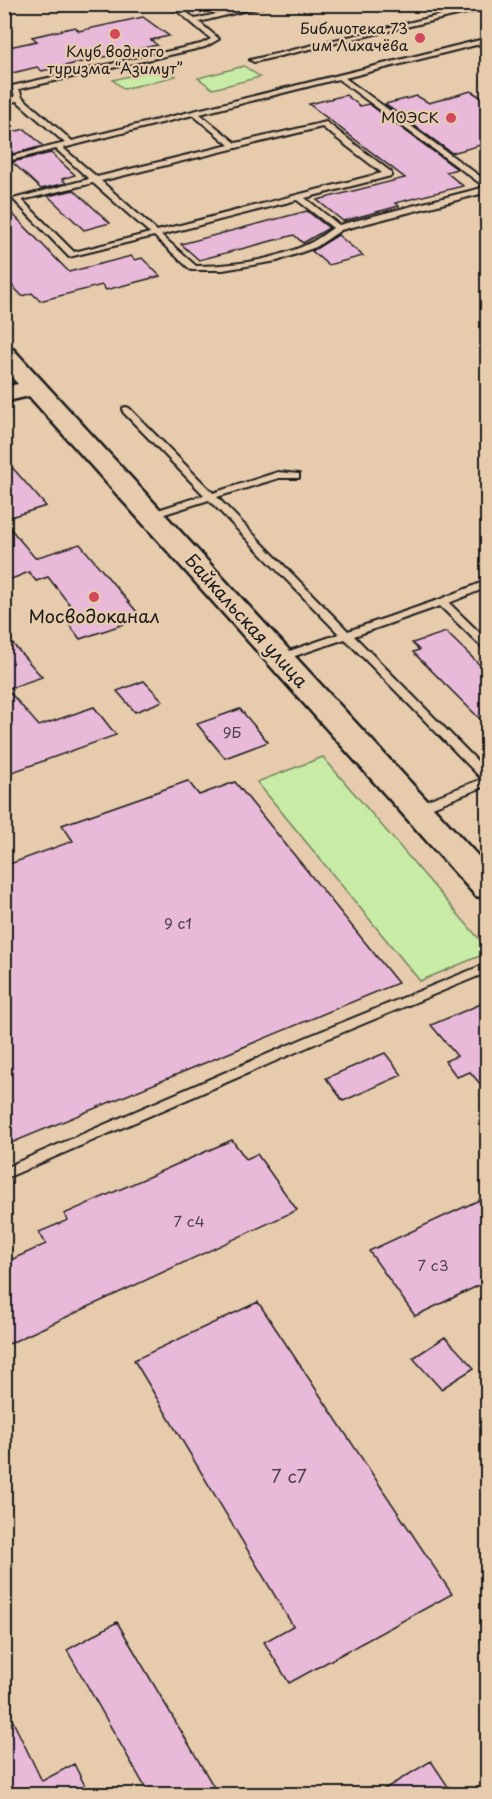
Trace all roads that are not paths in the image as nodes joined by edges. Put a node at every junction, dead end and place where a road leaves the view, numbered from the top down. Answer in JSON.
{"nodes":[{"id":1,"x":172,"y":4,"type":"edge"},
{"id":2,"x":268,"y":4,"type":"edge"},
{"id":3,"x":488,"y":6,"type":"edge"},
{"id":4,"x":194,"y":21,"type":"junction"},
{"id":5,"x":488,"y":40,"type":"edge"},
{"id":6,"x":254,"y":60,"type":"dead end"},
{"id":7,"x":339,"y":77,"type":"junction"},
{"id":8,"x":19,"y":98,"type":"junction"},
{"id":9,"x":4,"y":101,"type":"edge"},
{"id":10,"x":195,"y":113,"type":"junction"},
{"id":11,"x":70,"y":143,"type":"junction"},
{"id":12,"x":236,"y":146,"type":"junction"},
{"id":13,"x":58,"y":147,"type":"junction"},
{"id":14,"x":4,"y":160,"type":"edge"},
{"id":15,"x":95,"y":180,"type":"junction"},
{"id":16,"x":488,"y":188,"type":"edge"},
{"id":17,"x":299,"y":196,"type":"junction"},
{"id":18,"x":338,"y":228,"type":"junction"},
{"id":19,"x":155,"y":234,"type":"junction"},
{"id":20,"x":4,"y":354,"type":"edge"},
{"id":21,"x":34,"y":387,"type":"junction"},
{"id":22,"x":4,"y":395,"type":"edge"},
{"id":23,"x":126,"y":410,"type":"dead end"},
{"id":24,"x":296,"y":476,"type":"dead end"},
{"id":25,"x":211,"y":496,"type":"junction"},
{"id":26,"x":152,"y":515,"type":"junction"},
{"id":27,"x":488,"y":583,"type":"edge"},
{"id":28,"x":442,"y":602,"type":"junction"},
{"id":29,"x":346,"y":634,"type":"junction"},
{"id":30,"x":488,"y":646,"type":"edge"},
{"id":31,"x":279,"y":658,"type":"junction"},
{"id":32,"x":488,"y":780,"type":"edge"},
{"id":33,"x":416,"y":809,"type":"junction"},
{"id":34,"x":488,"y":888,"type":"edge"},
{"id":35,"x":488,"y":967,"type":"edge"},
{"id":36,"x":4,"y":1174,"type":"edge"}],
"edges":[{"from":1,"to":4,"type":"lane"},
{"from":2,"to":4,"type":"lane"},
{"from":3,"to":6,"type":"lane"},
{"from":4,"to":8,"type":"lane"},
{"from":5,"to":7,"type":"lane"},
{"from":7,"to":10,"type":"lane"},
{"from":7,"to":16,"type":"lane"},
{"from":8,"to":9,"type":"lane"},
{"from":8,"to":11,"type":"lane"},
{"from":10,"to":11,"type":"lane"},
{"from":10,"to":12,"type":"lane"},
{"from":11,"to":13,"type":"lane"},
{"from":12,"to":15,"type":"lane"},
{"from":12,"to":17,"type":"lane"},
{"from":13,"to":14,"type":"lane"},
{"from":13,"to":15,"type":"lane"},
{"from":15,"to":19,"type":"lane"},
{"from":15,"to":19,"type":"lane"},
{"from":16,"to":18,"type":"lane"},
{"from":17,"to":18,"type":"lane"},
{"from":17,"to":19,"type":"lane"},
{"from":18,"to":19,"type":"lane"},
{"from":20,"to":21,"type":"street","name":"Байкальская улица"},
{"from":21,"to":22,"type":"street"},
{"from":21,"to":26,"type":"street","name":"Байкальская улица"},
{"from":23,"to":25,"type":"lane"},
{"from":24,"to":25,"type":"lane"},
{"from":25,"to":26,"type":"lane"},
{"from":25,"to":29,"type":"lane"},
{"from":26,"to":31,"type":"street","name":"Байкальская улица"},
{"from":27,"to":28,"type":"lane"},
{"from":28,"to":29,"type":"lane"},
{"from":28,"to":30,"type":"lane"},
{"from":29,"to":31,"type":"lane"},
{"from":29,"to":32,"type":"lane"},
{"from":31,"to":33,"type":"street","name":"Байкальская улица"},
{"from":32,"to":33,"type":"lane"},
{"from":33,"to":34,"type":"street","name":"Байкальская улица"},
{"from":35,"to":36,"type":"lane"}]}
